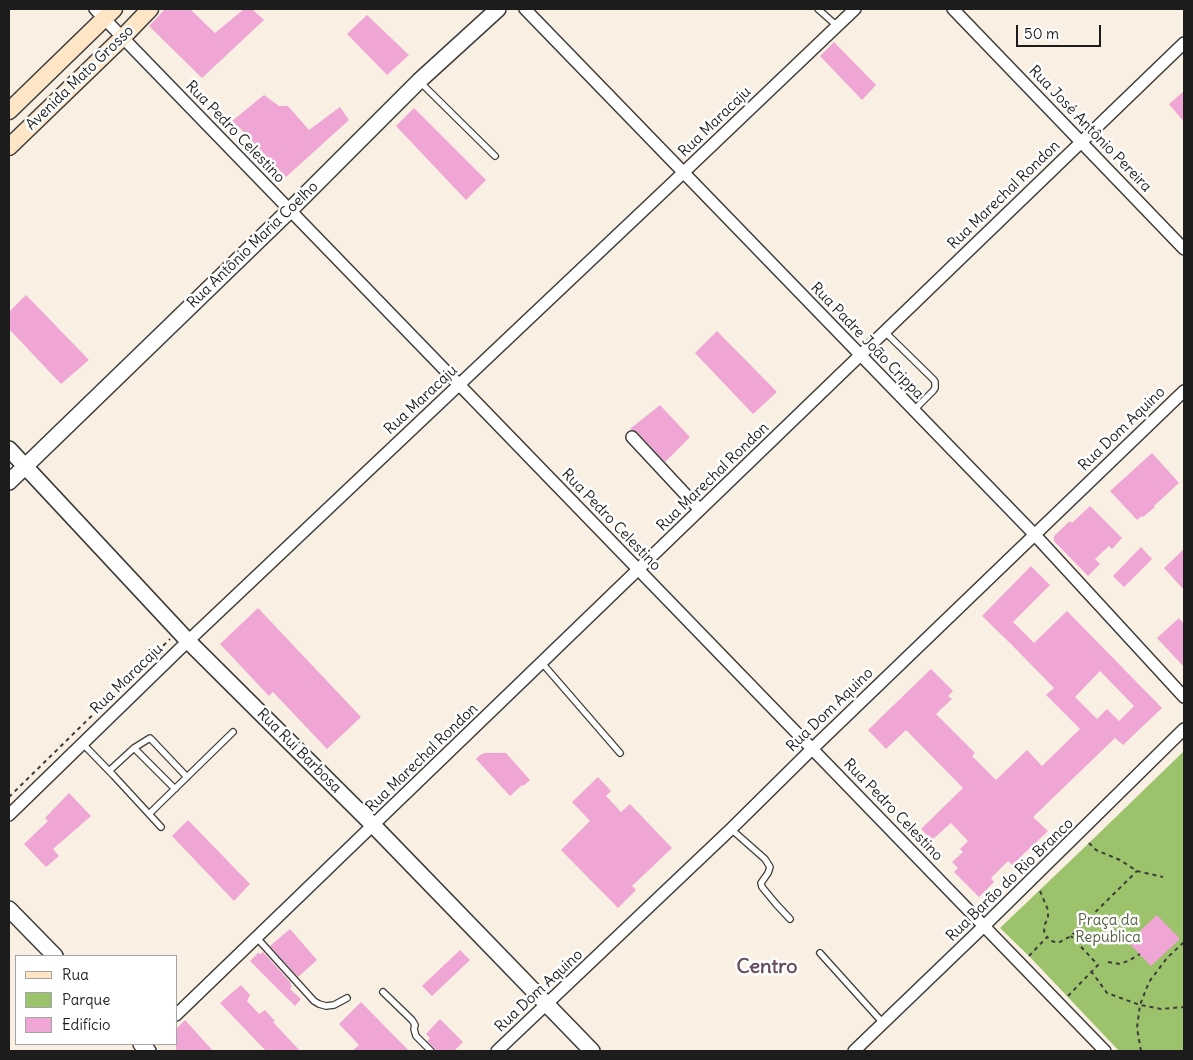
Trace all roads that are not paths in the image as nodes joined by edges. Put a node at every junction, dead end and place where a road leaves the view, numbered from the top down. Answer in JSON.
{"nodes":[{"id":1,"x":150,"y":9,"type":"edge"},
{"id":2,"x":498,"y":9,"type":"edge"},
{"id":3,"x":525,"y":9,"type":"edge"},
{"id":4,"x":818,"y":9,"type":"edge"},
{"id":5,"x":855,"y":9,"type":"edge"},
{"id":6,"x":953,"y":9,"type":"edge"},
{"id":7,"x":104,"y":12,"type":"edge"},
{"id":8,"x":836,"y":25,"type":"junction"},
{"id":9,"x":123,"y":37,"type":"junction"},
{"id":10,"x":1184,"y":43,"type":"edge"},
{"id":11,"x":419,"y":81,"type":"junction"},
{"id":12,"x":9,"y":111,"type":"edge"},
{"id":13,"x":1081,"y":142,"type":"junction"},
{"id":14,"x":9,"y":148,"type":"edge"},
{"id":15,"x":495,"y":156,"type":"dead end"},
{"id":16,"x":684,"y":172,"type":"junction"},
{"id":17,"x":290,"y":210,"type":"junction"},
{"id":18,"x":1184,"y":249,"type":"edge"},
{"id":19,"x":885,"y":332,"type":"junction"},
{"id":20,"x":861,"y":355,"type":"junction"},
{"id":21,"x":459,"y":384,"type":"junction"},
{"id":22,"x":1184,"y":390,"type":"edge"},
{"id":23,"x":914,"y":410,"type":"junction"},
{"id":24,"x":632,"y":437,"type":"dead end"},
{"id":25,"x":9,"y":449,"type":"edge"},
{"id":26,"x":25,"y":466,"type":"junction"},
{"id":27,"x":9,"y":482,"type":"edge"},
{"id":28,"x":700,"y":510,"type":"junction"},
{"id":29,"x":1034,"y":535,"type":"junction"},
{"id":30,"x":638,"y":569,"type":"junction"},
{"id":31,"x":188,"y":641,"type":"junction"},
{"id":32,"x":542,"y":663,"type":"junction"},
{"id":33,"x":1184,"y":697,"type":"edge"},
{"id":34,"x":1184,"y":729,"type":"edge"},
{"id":35,"x":233,"y":732,"type":"dead end"},
{"id":36,"x":82,"y":743,"type":"junction"},
{"id":37,"x":134,"y":748,"type":"junction"},
{"id":38,"x":812,"y":749,"type":"junction"},
{"id":39,"x":620,"y":753,"type":"dead end"},
{"id":40,"x":110,"y":771,"type":"junction"},
{"id":41,"x":187,"y":777,"type":"junction"},
{"id":42,"x":175,"y":789,"type":"junction"},
{"id":43,"x":149,"y":814,"type":"junction"},
{"id":44,"x":9,"y":815,"type":"edge"},
{"id":45,"x":373,"y":825,"type":"junction"},
{"id":46,"x":161,"y":827,"type":"dead end"},
{"id":47,"x":731,"y":829,"type":"junction"},
{"id":48,"x":9,"y":909,"type":"edge"},
{"id":49,"x":790,"y":919,"type":"dead end"},
{"id":50,"x":984,"y":926,"type":"junction"},
{"id":51,"x":257,"y":938,"type":"junction"},
{"id":52,"x":820,"y":953,"type":"dead end"},
{"id":53,"x":54,"y":955,"type":"edge"},
{"id":54,"x":383,"y":992,"type":"dead end"},
{"id":55,"x":347,"y":998,"type":"dead end"},
{"id":56,"x":546,"y":1004,"type":"junction"},
{"id":57,"x":178,"y":1013,"type":"edge"},
{"id":58,"x":883,"y":1024,"type":"junction"},
{"id":59,"x":431,"y":1051,"type":"edge"},
{"id":60,"x":497,"y":1051,"type":"edge"},
{"id":61,"x":592,"y":1051,"type":"edge"},
{"id":62,"x":854,"y":1051,"type":"edge"},
{"id":63,"x":1105,"y":1051,"type":"edge"}],
"edges":[{"from":1,"to":9,"type":"main road","name":"Avenida Mato Grosso"},
{"from":2,"to":11,"type":"street","name":"Rua Antônio Maria Coelho"},
{"from":3,"to":16,"type":"street","name":"Rua Padre João Crippa"},
{"from":4,"to":8,"type":"lane"},
{"from":5,"to":8,"type":"street","name":"Rua Maracaju"},
{"from":6,"to":13,"type":"street","name":"Rua José Antônio Pereira"},
{"from":7,"to":9,"type":"street","name":"Rua Pedro Celestino"},
{"from":7,"to":12,"type":"main road","name":"Avenida Mato Grosso"},
{"from":8,"to":16,"type":"street","name":"Rua Maracaju"},
{"from":9,"to":14,"type":"main road","name":"Avenida Mato Grosso"},
{"from":9,"to":17,"type":"street","name":"Rua Pedro Celestino"},
{"from":10,"to":13,"type":"street","name":"Rua Marechal Rondon"},
{"from":11,"to":15,"type":"lane"},
{"from":11,"to":17,"type":"street","name":"Rua Antônio Maria Coelho"},
{"from":13,"to":18,"type":"street","name":"Rua José Antônio Pereira"},
{"from":13,"to":19,"type":"street","name":"Rua Marechal Rondon"},
{"from":16,"to":20,"type":"street","name":"Rua Padre João Crippa"},
{"from":16,"to":21,"type":"street","name":"Rua Maracaju"},
{"from":17,"to":21,"type":"street","name":"Rua Pedro Celestino"},
{"from":17,"to":26,"type":"street","name":"Rua Antônio Maria Coelho"},
{"from":19,"to":20,"type":"street","name":"Rua Marechal Rondon"},
{"from":19,"to":23,"type":"lane"},
{"from":20,"to":23,"type":"street","name":"Rua Padre João Crippa"},
{"from":20,"to":28,"type":"street","name":"Rua Marechal Rondon"},
{"from":21,"to":30,"type":"street","name":"Rua Pedro Celestino"},
{"from":21,"to":31,"type":"street","name":"Rua Maracaju"},
{"from":22,"to":29,"type":"street","name":"Rua Dom Aquino"},
{"from":23,"to":29,"type":"street","name":"Rua Padre João Crippa"},
{"from":24,"to":28,"type":"street"},
{"from":25,"to":26,"type":"street","name":"Rua Rui Barbosa"},
{"from":26,"to":27,"type":"street","name":"Rua Antônio Maria Coelho"},
{"from":26,"to":31,"type":"street","name":"Rua Rui Barbosa"},
{"from":28,"to":30,"type":"street","name":"Rua Marechal Rondon"},
{"from":29,"to":33,"type":"street","name":"Rua Padre João Crippa"},
{"from":29,"to":38,"type":"street","name":"Rua Dom Aquino"},
{"from":30,"to":32,"type":"street","name":"Rua Marechal Rondon"},
{"from":30,"to":38,"type":"street","name":"Rua Pedro Celestino"},
{"from":31,"to":36,"type":"street","name":"Rua Maracaju"},
{"from":31,"to":45,"type":"street","name":"Rua Rui Barbosa"},
{"from":32,"to":39,"type":"lane"},
{"from":32,"to":45,"type":"street","name":"Rua Marechal Rondon"},
{"from":34,"to":50,"type":"street","name":"Rua Barão do Rio Branco"},
{"from":35,"to":41,"type":"lane"},
{"from":36,"to":40,"type":"lane"},
{"from":36,"to":44,"type":"street","name":"Rua Maracaju"},
{"from":37,"to":40,"type":"lane"},
{"from":37,"to":41,"type":"lane"},
{"from":37,"to":42,"type":"lane"},
{"from":38,"to":47,"type":"street","name":"Rua Dom Aquino"},
{"from":38,"to":50,"type":"street","name":"Rua Pedro Celestino"},
{"from":40,"to":43,"type":"lane"},
{"from":41,"to":42,"type":"lane"},
{"from":42,"to":43,"type":"lane"},
{"from":43,"to":46,"type":"lane"},
{"from":45,"to":51,"type":"street","name":"Rua Marechal Rondon"},
{"from":45,"to":56,"type":"street","name":"Rua Rui Barbosa"},
{"from":47,"to":49,"type":"lane"},
{"from":47,"to":56,"type":"street","name":"Rua Dom Aquino"},
{"from":48,"to":53,"type":"street"},
{"from":50,"to":58,"type":"street","name":"Rua Barão do Rio Branco"},
{"from":50,"to":63,"type":"street","name":"Rua Pedro Celestino"},
{"from":51,"to":55,"type":"lane"},
{"from":51,"to":57,"type":"street","name":"Rua Marechal Rondon"},
{"from":52,"to":58,"type":"lane"},
{"from":54,"to":59,"type":"lane"},
{"from":56,"to":60,"type":"street","name":"Rua Dom Aquino"},
{"from":56,"to":61,"type":"street","name":"Rua Rui Barbosa"},
{"from":58,"to":62,"type":"street","name":"Rua Barão do Rio Branco"}]}
